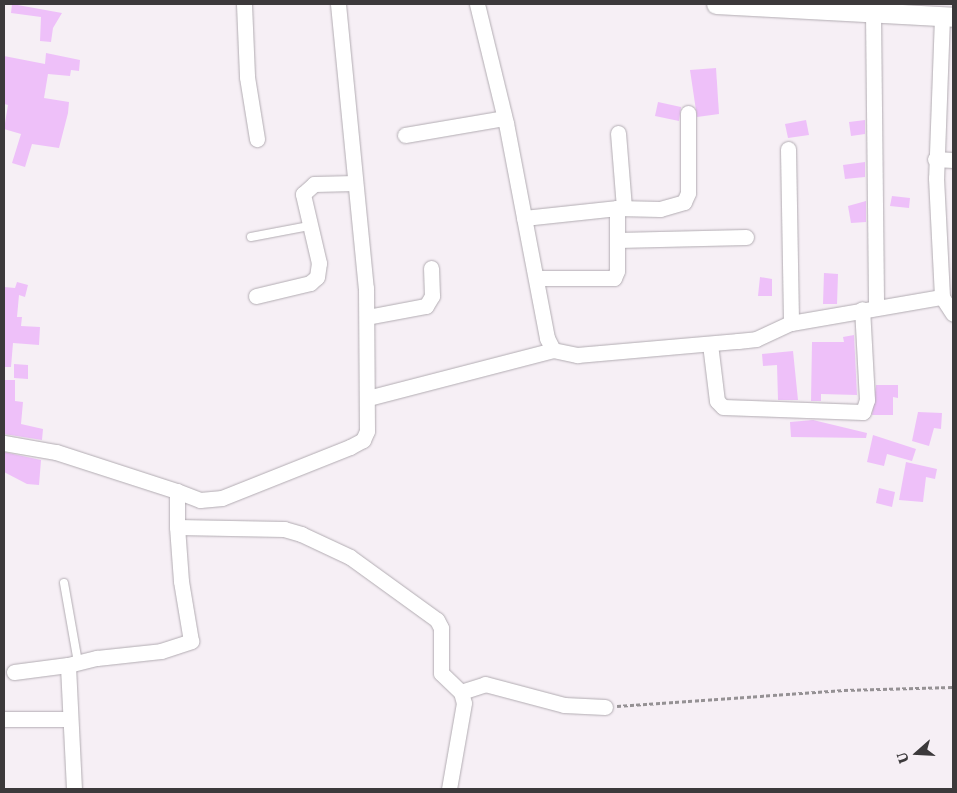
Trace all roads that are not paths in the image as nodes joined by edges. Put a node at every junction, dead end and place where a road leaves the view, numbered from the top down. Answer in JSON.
{"nodes":[{"id":1,"x":244,"y":4,"type":"edge"},
{"id":2,"x":338,"y":4,"type":"edge"},
{"id":3,"x":476,"y":4,"type":"edge"},
{"id":4,"x":716,"y":4,"type":"edge"},
{"id":5,"x":744,"y":5,"type":"edge"},
{"id":6,"x":901,"y":9,"type":"edge"},
{"id":7,"x":873,"y":13,"type":"junction"},
{"id":8,"x":948,"y":17,"type":"edge"},
{"id":9,"x":688,"y":113,"type":"dead end"},
{"id":10,"x":504,"y":118,"type":"junction"},
{"id":11,"x":618,"y":133,"type":"dead end"},
{"id":12,"x":405,"y":135,"type":"dead end"},
{"id":13,"x":257,"y":139,"type":"dead end"},
{"id":14,"x":788,"y":149,"type":"dead end"},
{"id":15,"x":936,"y":159,"type":"junction"},
{"id":16,"x":953,"y":160,"type":"edge"},
{"id":17,"x":355,"y":183,"type":"junction"},
{"id":18,"x":946,"y":202,"type":"edge"},
{"id":19,"x":621,"y":208,"type":"junction"},
{"id":20,"x":524,"y":218,"type":"junction"},
{"id":21,"x":309,"y":226,"type":"junction"},
{"id":22,"x":251,"y":237,"type":"dead end"},
{"id":23,"x":746,"y":237,"type":"dead end"},
{"id":24,"x":617,"y":240,"type":"junction"},
{"id":25,"x":947,"y":252,"type":"edge"},
{"id":26,"x":431,"y":268,"type":"dead end"},
{"id":27,"x":538,"y":278,"type":"junction"},
{"id":28,"x":256,"y":296,"type":"dead end"},
{"id":29,"x":942,"y":297,"type":"junction"},
{"id":30,"x":869,"y":308,"type":"junction"},
{"id":31,"x":953,"y":314,"type":"edge"},
{"id":32,"x":367,"y":317,"type":"junction"},
{"id":33,"x":791,"y":323,"type":"junction"},
{"id":34,"x":710,"y":344,"type":"junction"},
{"id":35,"x":553,"y":350,"type":"junction"},
{"id":36,"x":368,"y":398,"type":"junction"},
{"id":37,"x":4,"y":443,"type":"edge"},
{"id":38,"x":177,"y":494,"type":"junction"},
{"id":39,"x":177,"y":520,"type":"junction"},
{"id":40,"x":64,"y":583,"type":"dead end"},
{"id":41,"x":73,"y":664,"type":"junction"},
{"id":42,"x":14,"y":672,"type":"dead end"},
{"id":43,"x":461,"y":692,"type":"junction"},
{"id":44,"x":605,"y":707,"type":"road end"},
{"id":45,"x":4,"y":719,"type":"edge"},
{"id":46,"x":69,"y":719,"type":"junction"},
{"id":47,"x":74,"y":789,"type":"edge"},
{"id":48,"x":449,"y":789,"type":"edge"}],
"edges":[{"from":1,"to":13,"type":"street"},
{"from":2,"to":17,"type":"street"},
{"from":3,"to":10,"type":"street"},
{"from":4,"to":5,"type":"street"},
{"from":5,"to":7,"type":"street"},
{"from":6,"to":7,"type":"street"},
{"from":6,"to":8,"type":"street"},
{"from":7,"to":30,"type":"street"},
{"from":8,"to":15,"type":"street"},
{"from":9,"to":19,"type":"street"},
{"from":10,"to":12,"type":"street"},
{"from":10,"to":20,"type":"street"},
{"from":11,"to":19,"type":"street"},
{"from":14,"to":33,"type":"street"},
{"from":15,"to":16,"type":"street"},
{"from":15,"to":18,"type":"street"},
{"from":17,"to":21,"type":"street"},
{"from":17,"to":32,"type":"street"},
{"from":18,"to":25,"type":"street"},
{"from":19,"to":20,"type":"street"},
{"from":19,"to":24,"type":"street"},
{"from":20,"to":27,"type":"street"},
{"from":21,"to":22,"type":"lane"},
{"from":21,"to":28,"type":"street"},
{"from":23,"to":24,"type":"street"},
{"from":24,"to":27,"type":"street"},
{"from":25,"to":29,"type":"street"},
{"from":26,"to":32,"type":"street"},
{"from":27,"to":35,"type":"street"},
{"from":29,"to":30,"type":"street"},
{"from":29,"to":31,"type":"street"},
{"from":30,"to":33,"type":"street"},
{"from":30,"to":34,"type":"street"},
{"from":32,"to":36,"type":"street"},
{"from":33,"to":34,"type":"street"},
{"from":34,"to":35,"type":"street"},
{"from":35,"to":36,"type":"street"},
{"from":36,"to":38,"type":"street"},
{"from":37,"to":38,"type":"street"},
{"from":38,"to":39,"type":"street"},
{"from":39,"to":41,"type":"street"},
{"from":39,"to":43,"type":"street"},
{"from":40,"to":41,"type":"lane"},
{"from":41,"to":42,"type":"street"},
{"from":41,"to":46,"type":"street"},
{"from":43,"to":44,"type":"street"},
{"from":43,"to":48,"type":"street"},
{"from":45,"to":46,"type":"street"},
{"from":46,"to":47,"type":"street"}]}
